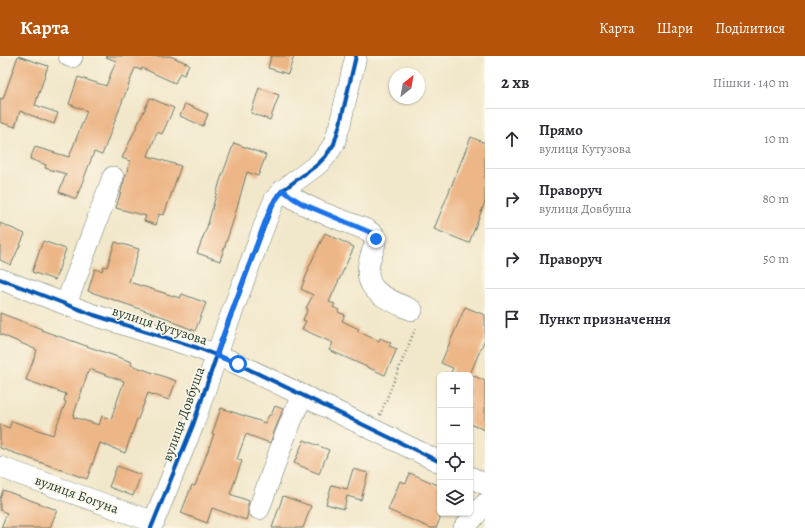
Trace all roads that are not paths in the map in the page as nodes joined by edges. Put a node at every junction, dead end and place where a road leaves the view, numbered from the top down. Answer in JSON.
{"nodes":[{"id":1,"x":356,"y":56,"type":"edge"},
{"id":2,"x":112,"y":177,"type":"dead end"},
{"id":3,"x":283,"y":190,"type":"junction"},
{"id":4,"x":0,"y":280,"type":"edge"},
{"id":5,"x":66,"y":304,"type":"junction"},
{"id":6,"x":412,"y":310,"type":"road end"},
{"id":7,"x":216,"y":355,"type":"junction"},
{"id":8,"x":302,"y":395,"type":"junction"},
{"id":9,"x":437,"y":461,"type":"edge"},
{"id":10,"x":0,"y":467,"type":"edge"},
{"id":11,"x":473,"y":478,"type":"edge"},
{"id":12,"x":485,"y":484,"type":"edge"},
{"id":13,"x":485,"y":504,"type":"edge"},
{"id":14,"x":259,"y":508,"type":"dead end"},
{"id":15,"x":153,"y":525,"type":"edge"},
{"id":16,"x":464,"y":528,"type":"edge"}],
"edges":[{"from":1,"to":3,"type":"street","name":"вулиця Довбуша"},
{"from":2,"to":5,"type":"street"},
{"from":3,"to":6,"type":"street"},
{"from":3,"to":7,"type":"street","name":"вулиця Довбуша"},
{"from":4,"to":5,"type":"street","name":"вулиця Кутузова"},
{"from":5,"to":7,"type":"street","name":"вулиця Кутузова"},
{"from":7,"to":8,"type":"street","name":"вулиця Кутузова"},
{"from":7,"to":15,"type":"street","name":"вулиця Довбуша"},
{"from":8,"to":9,"type":"street","name":"вулиця Кутузова"},
{"from":8,"to":14,"type":"street"},
{"from":10,"to":15,"type":"street","name":"вулиця Богуна"},
{"from":11,"to":12,"type":"street"},
{"from":13,"to":16,"type":"street"}]}
